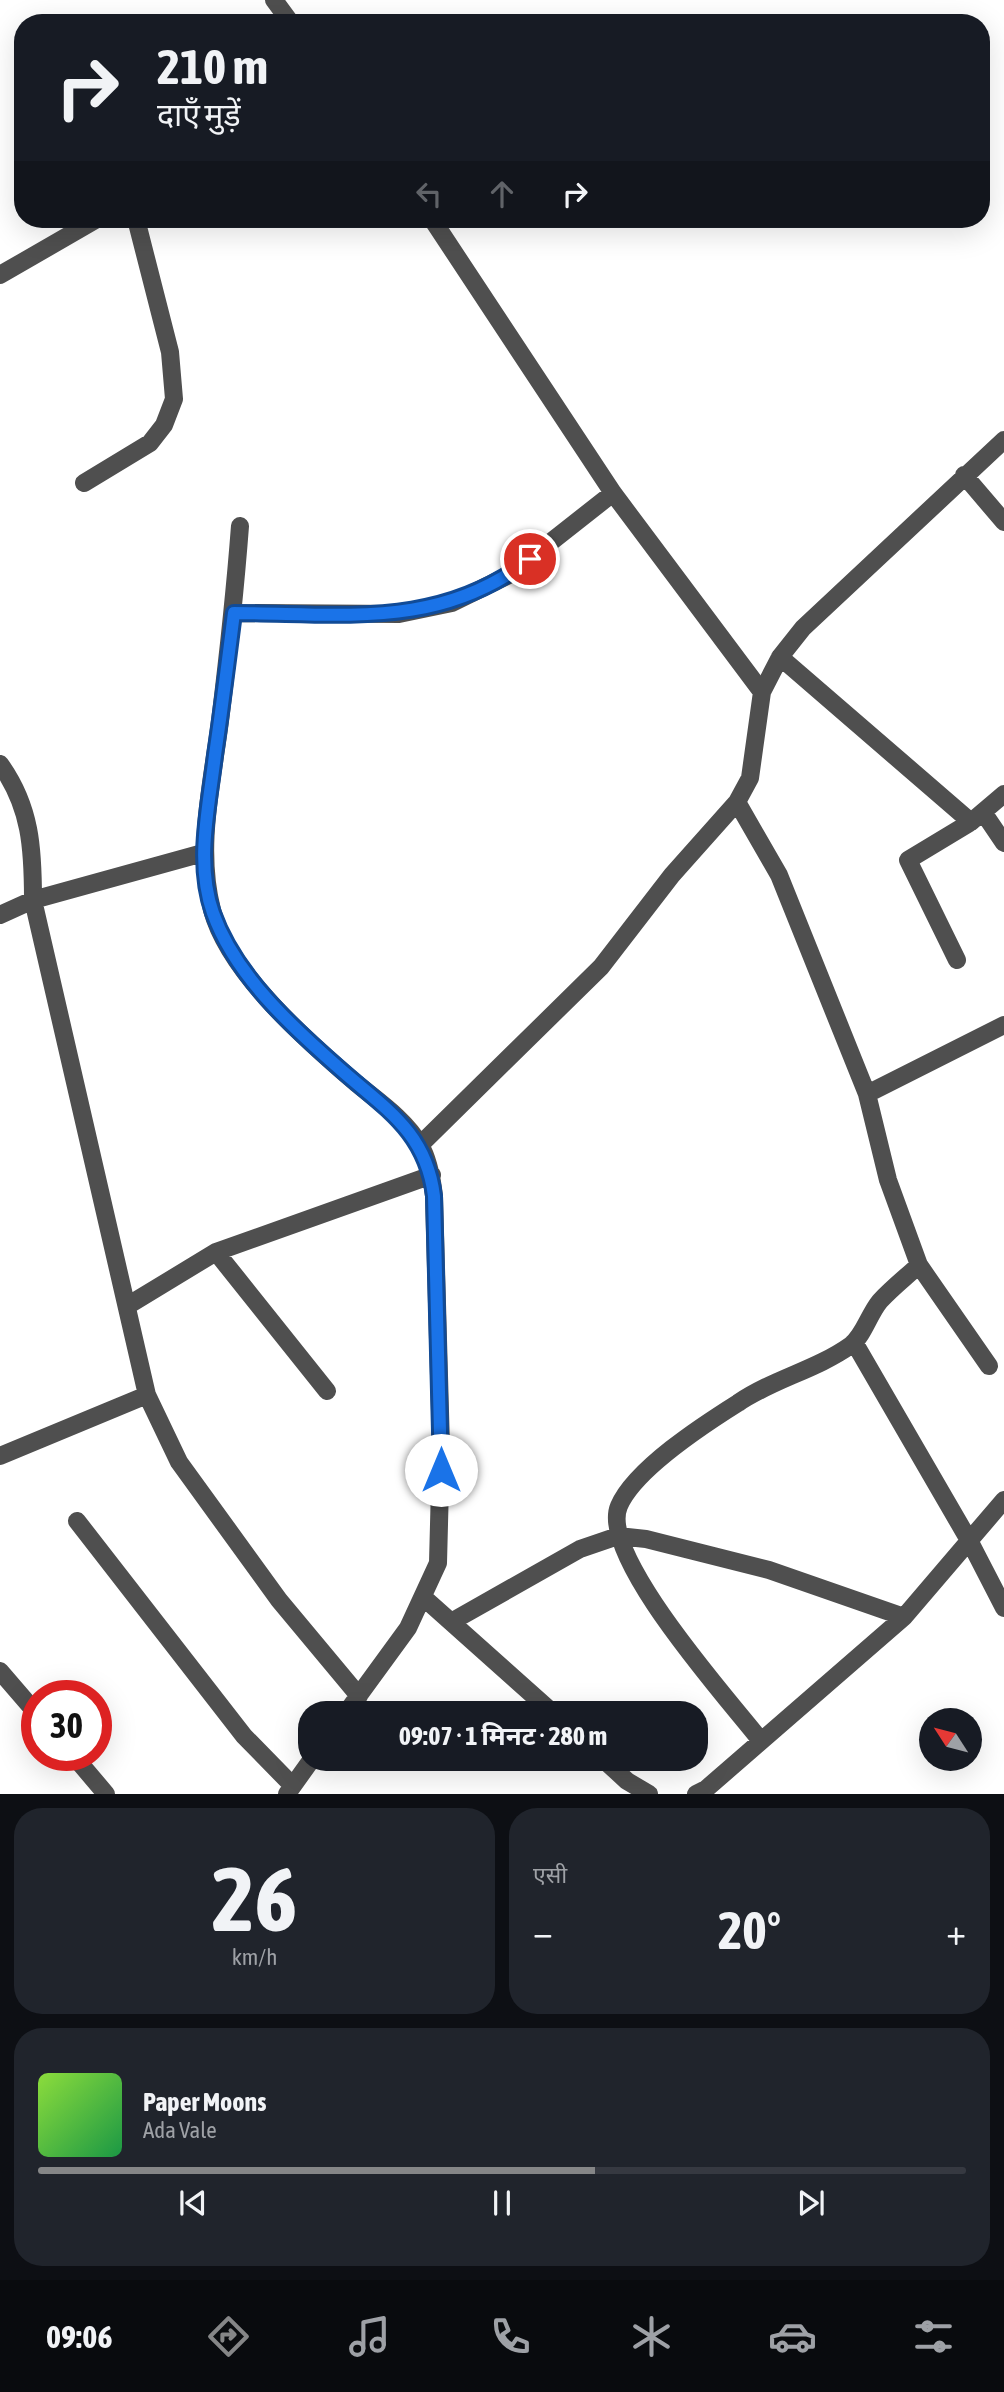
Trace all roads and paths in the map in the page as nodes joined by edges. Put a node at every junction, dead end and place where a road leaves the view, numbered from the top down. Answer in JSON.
{"nodes":[{"id":1,"x":81,"y":228,"type":"edge"},
{"id":2,"x":138,"y":228,"type":"edge"},
{"id":3,"x":438,"y":228,"type":"edge"},
{"id":4,"x":0,"y":275,"type":"edge"},
{"id":5,"x":1004,"y":439,"type":"edge"},
{"id":6,"x":964,"y":475,"type":"junction"},
{"id":7,"x":84,"y":483,"type":"dead end"},
{"id":8,"x":613,"y":493,"type":"junction"},
{"id":9,"x":1004,"y":522,"type":"edge"},
{"id":10,"x":240,"y":526,"type":"dead end"},
{"id":11,"x":234,"y":613,"type":"junction"},
{"id":12,"x":780,"y":657,"type":"junction"},
{"id":13,"x":762,"y":692,"type":"junction"},
{"id":14,"x":0,"y":764,"type":"edge"},
{"id":15,"x":1004,"y":794,"type":"edge"},
{"id":16,"x":737,"y":802,"type":"junction"},
{"id":17,"x":977,"y":817,"type":"junction"},
{"id":18,"x":1004,"y":843,"type":"edge"},
{"id":19,"x":202,"y":853,"type":"junction"},
{"id":20,"x":33,"y":900,"type":"junction"},
{"id":21,"x":0,"y":915,"type":"edge"},
{"id":22,"x":957,"y":960,"type":"dead end"},
{"id":23,"x":1004,"y":1026,"type":"edge"},
{"id":24,"x":867,"y":1094,"type":"junction"},
{"id":25,"x":420,"y":1145,"type":"junction"},
{"id":26,"x":432,"y":1175,"type":"junction"},
{"id":27,"x":216,"y":1252,"type":"junction"},
{"id":28,"x":919,"y":1265,"type":"junction"},
{"id":29,"x":127,"y":1306,"type":"junction"},
{"id":30,"x":855,"y":1342,"type":"junction"},
{"id":31,"x":989,"y":1366,"type":"dead end"},
{"id":32,"x":327,"y":1391,"type":"dead end"},
{"id":33,"x":147,"y":1395,"type":"junction"},
{"id":34,"x":0,"y":1456,"type":"edge"},
{"id":35,"x":1004,"y":1500,"type":"edge"},
{"id":36,"x":77,"y":1521,"type":"dead end"},
{"id":37,"x":618,"y":1536,"type":"junction"},
{"id":38,"x":970,"y":1542,"type":"junction"},
{"id":39,"x":423,"y":1597,"type":"junction"},
{"id":40,"x":1004,"y":1608,"type":"edge"},
{"id":41,"x":904,"y":1616,"type":"junction"},
{"id":42,"x":451,"y":1622,"type":"junction"},
{"id":43,"x":0,"y":1671,"type":"edge"},
{"id":44,"x":21,"y":1695,"type":"edge"},
{"id":45,"x":359,"y":1696,"type":"junction"},
{"id":46,"x":355,"y":1701,"type":"edge"},
{"id":47,"x":539,"y":1701,"type":"edge"},
{"id":48,"x":761,"y":1741,"type":"junction"},
{"id":49,"x":87,"y":1771,"type":"edge"},
{"id":50,"x":303,"y":1771,"type":"edge"},
{"id":51,"x":616,"y":1771,"type":"edge"},
{"id":52,"x":290,"y":1789,"type":"edge"},
{"id":53,"x":106,"y":1794,"type":"edge"},
{"id":54,"x":649,"y":1794,"type":"edge"},
{"id":55,"x":696,"y":1794,"type":"edge"}],
"edges":[{"from":1,"to":4,"type":"street"},
{"from":2,"to":7,"type":"street"},
{"from":3,"to":8,"type":"street"},
{"from":5,"to":6,"type":"street"},
{"from":6,"to":9,"type":"street"},
{"from":6,"to":12,"type":"street"},
{"from":8,"to":11,"type":"street"},
{"from":8,"to":13,"type":"street"},
{"from":10,"to":11,"type":"street"},
{"from":11,"to":19,"type":"street"},
{"from":12,"to":13,"type":"street"},
{"from":12,"to":17,"type":"street"},
{"from":13,"to":16,"type":"street"},
{"from":14,"to":20,"type":"street"},
{"from":15,"to":17,"type":"street"},
{"from":16,"to":24,"type":"street"},
{"from":16,"to":25,"type":"street"},
{"from":17,"to":18,"type":"street"},
{"from":17,"to":22,"type":"street"},
{"from":19,"to":20,"type":"street"},
{"from":19,"to":25,"type":"street"},
{"from":20,"to":21,"type":"street"},
{"from":20,"to":29,"type":"street"},
{"from":23,"to":24,"type":"street"},
{"from":24,"to":28,"type":"street"},
{"from":25,"to":26,"type":"street"},
{"from":26,"to":27,"type":"street"},
{"from":26,"to":39,"type":"street"},
{"from":27,"to":29,"type":"street"},
{"from":27,"to":32,"type":"street"},
{"from":28,"to":30,"type":"street"},
{"from":28,"to":31,"type":"street"},
{"from":29,"to":33,"type":"street"},
{"from":30,"to":37,"type":"street"},
{"from":30,"to":38,"type":"street"},
{"from":33,"to":34,"type":"street"},
{"from":33,"to":45,"type":"street"},
{"from":35,"to":38,"type":"street"},
{"from":36,"to":52,"type":"street"},
{"from":37,"to":41,"type":"street"},
{"from":37,"to":42,"type":"street"},
{"from":37,"to":48,"type":"street"},
{"from":38,"to":40,"type":"street"},
{"from":38,"to":41,"type":"street"},
{"from":39,"to":42,"type":"street"},
{"from":39,"to":45,"type":"street"},
{"from":41,"to":48,"type":"street"},
{"from":42,"to":47,"type":"street"},
{"from":43,"to":44,"type":"street"},
{"from":45,"to":46,"type":"street"},
{"from":48,"to":55,"type":"street"},
{"from":49,"to":53,"type":"street"},
{"from":50,"to":52,"type":"street"},
{"from":51,"to":54,"type":"street"}]}
